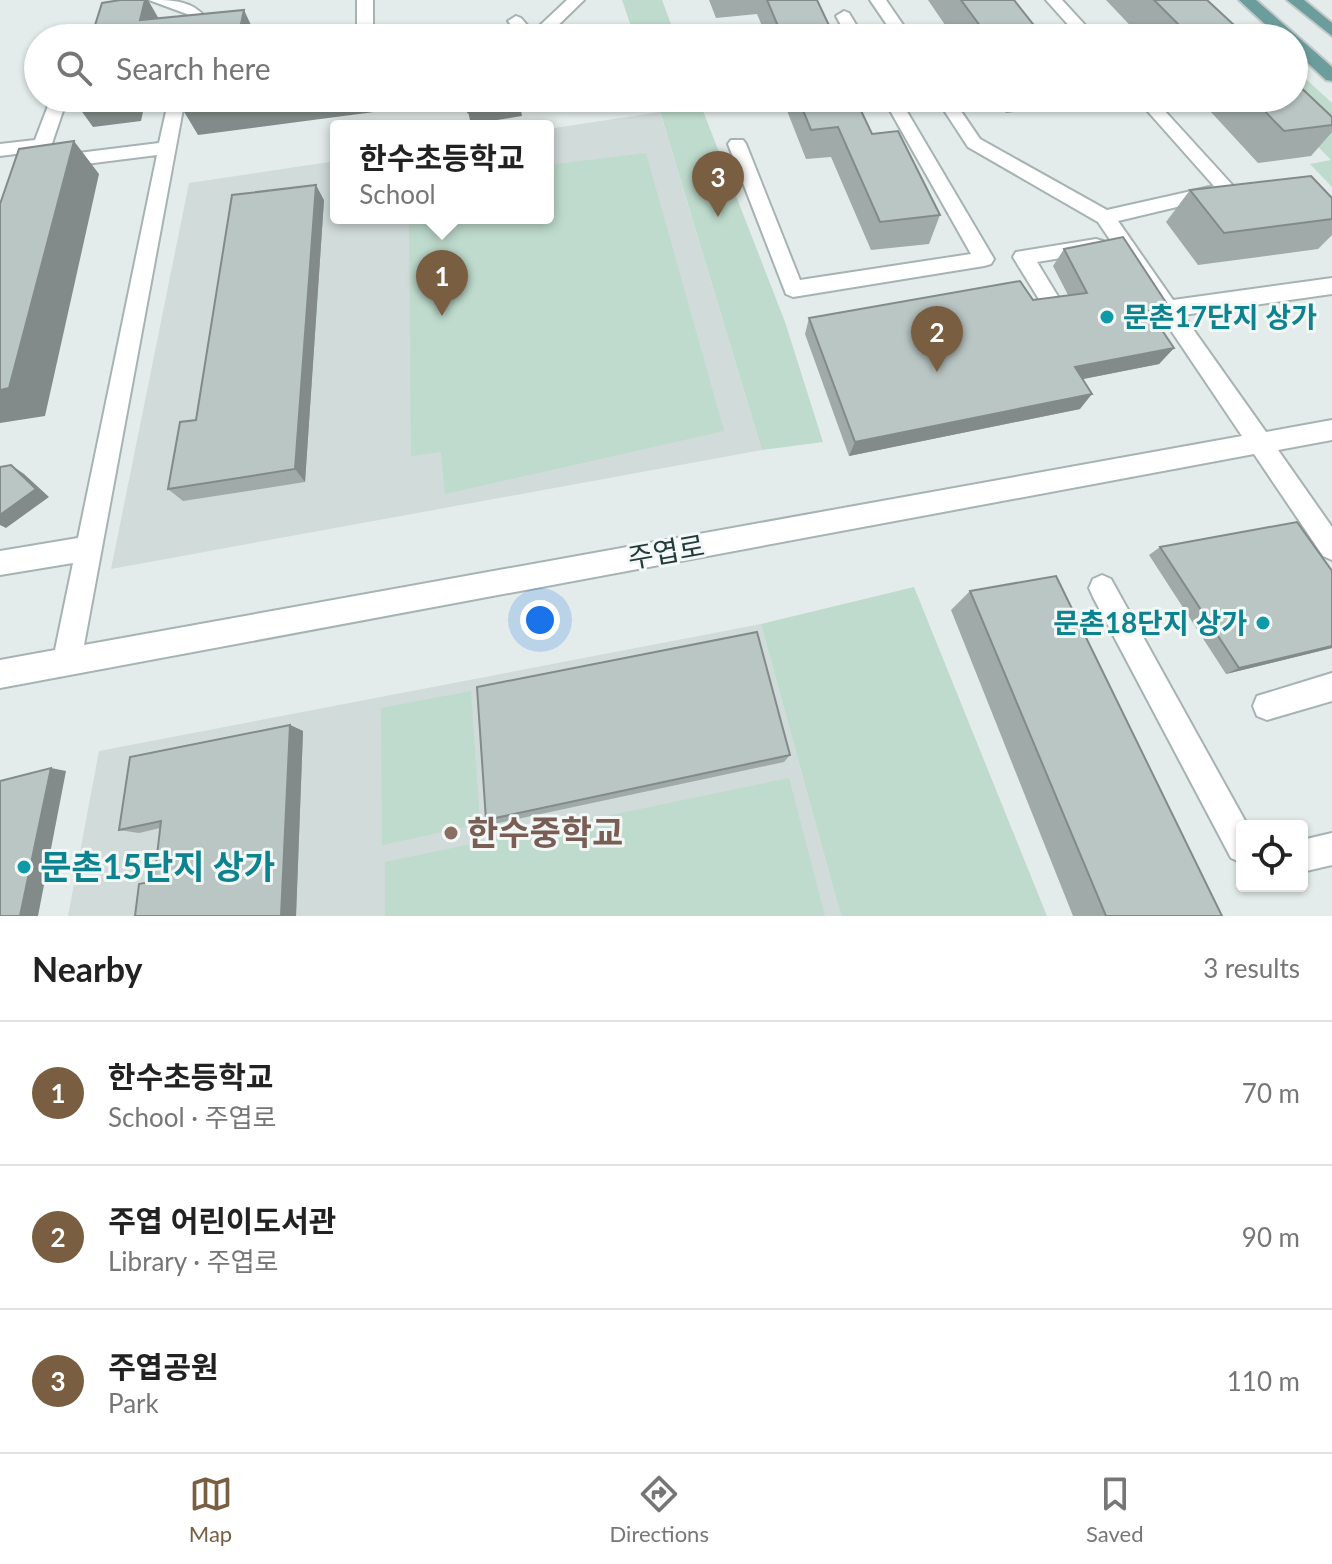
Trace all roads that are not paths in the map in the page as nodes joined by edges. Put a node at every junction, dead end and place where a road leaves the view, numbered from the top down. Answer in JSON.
{"nodes":[{"id":1,"x":157,"y":0,"type":"edge"},
{"id":2,"x":365,"y":0,"type":"edge"},
{"id":3,"x":576,"y":0,"type":"edge"},
{"id":4,"x":878,"y":0,"type":"edge"},
{"id":5,"x":1054,"y":0,"type":"edge"},
{"id":6,"x":1247,"y":0,"type":"edge"},
{"id":7,"x":1295,"y":0,"type":"edge"},
{"id":8,"x":844,"y":16,"type":"dead end"},
{"id":9,"x":516,"y":21,"type":"dead end"},
{"id":10,"x":196,"y":24,"type":"edge"},
{"id":11,"x":365,"y":24,"type":"edge"},
{"id":12,"x":518,"y":24,"type":"edge"},
{"id":13,"x":551,"y":24,"type":"edge"},
{"id":14,"x":848,"y":24,"type":"edge"},
{"id":15,"x":894,"y":24,"type":"edge"},
{"id":16,"x":1076,"y":24,"type":"edge"},
{"id":17,"x":1274,"y":24,"type":"edge"},
{"id":18,"x":1332,"y":31,"type":"edge"},
{"id":19,"x":1308,"y":55,"type":"edge"},
{"id":20,"x":1332,"y":76,"type":"edge"},
{"id":21,"x":54,"y":112,"type":"edge"},
{"id":22,"x":174,"y":112,"type":"edge"},
{"id":23,"x":899,"y":112,"type":"edge"},
{"id":24,"x":953,"y":112,"type":"edge"},
{"id":25,"x":1158,"y":112,"type":"edge"},
{"id":26,"x":737,"y":144,"type":"dead end"},
{"id":27,"x":43,"y":145,"type":"junction"},
{"id":28,"x":167,"y":148,"type":"junction"},
{"id":29,"x":0,"y":150,"type":"edge"},
{"id":30,"x":1105,"y":217,"type":"junction"},
{"id":31,"x":1122,"y":242,"type":"junction"},
{"id":32,"x":1332,"y":286,"type":"edge"},
{"id":33,"x":1052,"y":303,"type":"edge"},
{"id":34,"x":1167,"y":309,"type":"junction"},
{"id":35,"x":1332,"y":430,"type":"edge"},
{"id":36,"x":1258,"y":445,"type":"junction"},
{"id":37,"x":89,"y":548,"type":"junction"},
{"id":38,"x":1332,"y":548,"type":"edge"},
{"id":39,"x":0,"y":563,"type":"edge"},
{"id":40,"x":1102,"y":588,"type":"dead end"},
{"id":41,"x":67,"y":660,"type":"junction"},
{"id":42,"x":0,"y":674,"type":"edge"},
{"id":43,"x":1332,"y":687,"type":"edge"},
{"id":44,"x":1267,"y":706,"type":"dead end"},
{"id":45,"x":1236,"y":836,"type":"edge"},
{"id":46,"x":1332,"y":849,"type":"edge"},
{"id":47,"x":1308,"y":855,"type":"edge"}],
"edges":[{"from":1,"to":10,"type":"street"},
{"from":2,"to":11,"type":"street"},
{"from":3,"to":13,"type":"street"},
{"from":4,"to":15,"type":"street"},
{"from":5,"to":16,"type":"street"},
{"from":6,"to":17,"type":"main road"},
{"from":7,"to":18,"type":"main road"},
{"from":8,"to":14,"type":"street"},
{"from":9,"to":12,"type":"street"},
{"from":19,"to":20,"type":"main road"},
{"from":21,"to":27,"type":"street"},
{"from":22,"to":28,"type":"street"},
{"from":23,"to":26,"type":"street"},
{"from":24,"to":30,"type":"street"},
{"from":25,"to":30,"type":"street"},
{"from":27,"to":28,"type":"street"},
{"from":27,"to":29,"type":"street"},
{"from":28,"to":37,"type":"street"},
{"from":30,"to":31,"type":"street"},
{"from":31,"to":33,"type":"street"},
{"from":31,"to":34,"type":"street"},
{"from":32,"to":34,"type":"street"},
{"from":34,"to":36,"type":"street"},
{"from":35,"to":36,"type":"street","name":"주엽로"},
{"from":36,"to":38,"type":"street"},
{"from":36,"to":41,"type":"street","name":"주엽로"},
{"from":37,"to":39,"type":"street"},
{"from":37,"to":41,"type":"street"},
{"from":40,"to":45,"type":"street"},
{"from":41,"to":42,"type":"street","name":"주엽로"},
{"from":43,"to":44,"type":"street"},
{"from":46,"to":47,"type":"street"}]}
